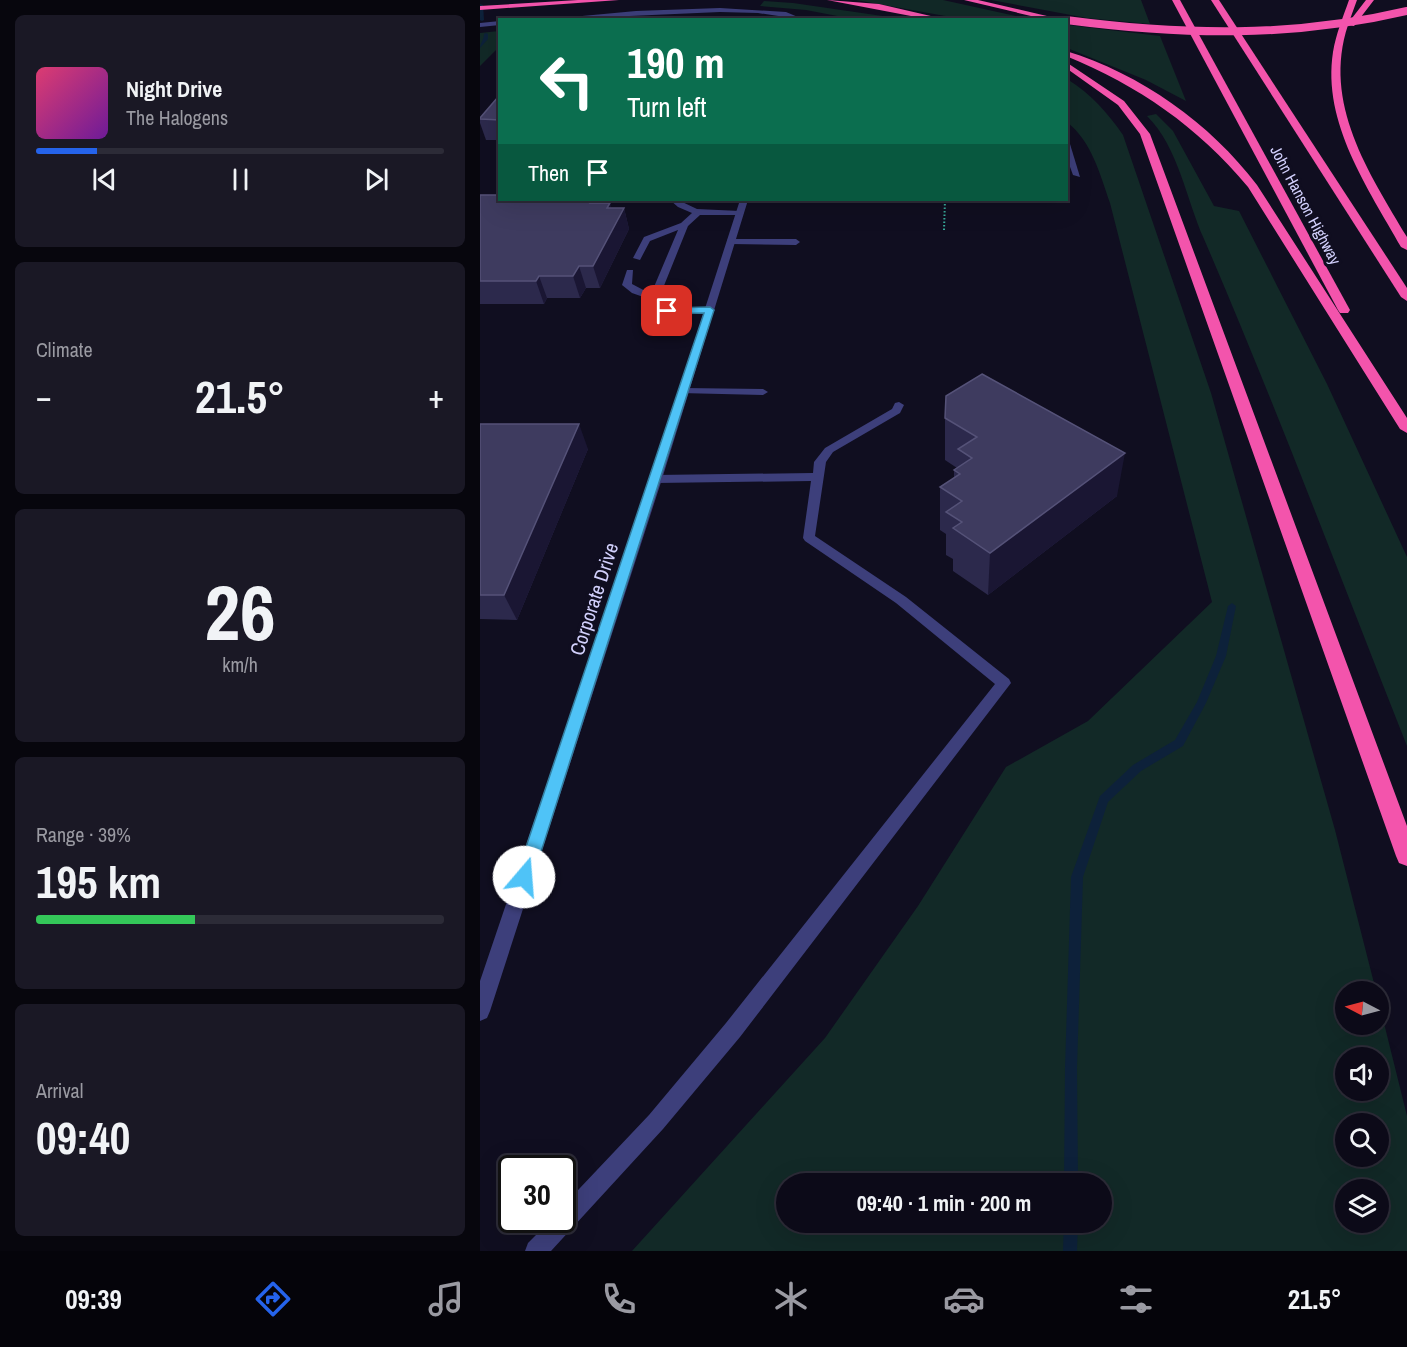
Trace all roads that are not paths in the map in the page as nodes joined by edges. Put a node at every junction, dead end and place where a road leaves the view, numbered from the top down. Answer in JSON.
{"nodes":[{"id":1,"x":615,"y":0,"type":"edge"},
{"id":2,"x":831,"y":0,"type":"edge"},
{"id":3,"x":968,"y":0,"type":"edge"},
{"id":4,"x":1176,"y":0,"type":"edge"},
{"id":5,"x":1215,"y":0,"type":"edge"},
{"id":6,"x":1353,"y":0,"type":"edge"},
{"id":7,"x":1370,"y":0,"type":"edge"},
{"id":8,"x":480,"y":8,"type":"edge"},
{"id":9,"x":1407,"y":11,"type":"edge"},
{"id":10,"x":570,"y":18,"type":"edge"},
{"id":11,"x":799,"y":18,"type":"edge"},
{"id":12,"x":936,"y":18,"type":"edge"},
{"id":13,"x":1052,"y":18,"type":"edge"},
{"id":14,"x":1068,"y":20,"type":"edge"},
{"id":15,"x":498,"y":23,"type":"edge"},
{"id":16,"x":480,"y":25,"type":"edge"},
{"id":17,"x":1338,"y":46,"type":"junction"},
{"id":18,"x":1068,"y":54,"type":"edge"},
{"id":19,"x":1068,"y":65,"type":"edge"},
{"id":20,"x":1068,"y":150,"type":"edge"},
{"id":21,"x":1077,"y":175,"type":"dead end"},
{"id":22,"x":675,"y":201,"type":"edge"},
{"id":23,"x":742,"y":206,"type":"edge"},
{"id":24,"x":698,"y":212,"type":"junction"},
{"id":25,"x":684,"y":225,"type":"junction"},
{"id":26,"x":731,"y":241,"type":"junction"},
{"id":27,"x":796,"y":242,"type":"dead end"},
{"id":28,"x":1407,"y":247,"type":"edge"},
{"id":29,"x":637,"y":258,"type":"dead end"},
{"id":30,"x":630,"y":272,"type":"dead end"},
{"id":31,"x":1407,"y":297,"type":"edge"},
{"id":32,"x":654,"y":298,"type":"junction"},
{"id":33,"x":710,"y":310,"type":"junction"},
{"id":34,"x":684,"y":391,"type":"junction"},
{"id":35,"x":763,"y":392,"type":"dead end"},
{"id":36,"x":899,"y":405,"type":"dead end"},
{"id":37,"x":1407,"y":428,"type":"edge"},
{"id":38,"x":816,"y":477,"type":"junction"},
{"id":39,"x":656,"y":479,"type":"junction"},
{"id":40,"x":1407,"y":856,"type":"edge"},
{"id":41,"x":480,"y":1011,"type":"edge"},
{"id":42,"x":536,"y":1251,"type":"edge"}],
"edges":[{"from":1,"to":8,"type":"highway"},
{"from":2,"to":12,"type":"highway"},
{"from":3,"to":13,"type":"highway"},
{"from":4,"to":37,"type":"highway","name":"John Hanson Highway"},
{"from":5,"to":31,"type":"highway","name":"John Hanson Highway"},
{"from":6,"to":17,"type":"highway"},
{"from":7,"to":17,"type":"highway"},
{"from":9,"to":14,"type":"highway","bridge":true},
{"from":10,"to":11,"type":"street"},
{"from":15,"to":16,"type":"street"},
{"from":17,"to":28,"type":"highway"},
{"from":18,"to":37,"type":"highway"},
{"from":19,"to":40,"type":"highway"},
{"from":20,"to":21,"type":"lane"},
{"from":22,"to":24,"type":"lane"},
{"from":23,"to":24,"type":"lane"},
{"from":23,"to":26,"type":"street","name":"Corporate Drive"},
{"from":24,"to":25,"type":"lane"},
{"from":25,"to":29,"type":"lane"},
{"from":25,"to":32,"type":"lane"},
{"from":26,"to":27,"type":"lane"},
{"from":26,"to":33,"type":"street","name":"Corporate Drive"},
{"from":30,"to":32,"type":"lane"},
{"from":32,"to":33,"type":"lane"},
{"from":33,"to":34,"type":"street","name":"Corporate Drive"},
{"from":34,"to":35,"type":"lane"},
{"from":34,"to":39,"type":"street","name":"Corporate Drive"},
{"from":36,"to":38,"type":"lane"},
{"from":38,"to":39,"type":"lane"},
{"from":38,"to":42,"type":"lane"},
{"from":39,"to":41,"type":"street","name":"Corporate Drive"}]}
